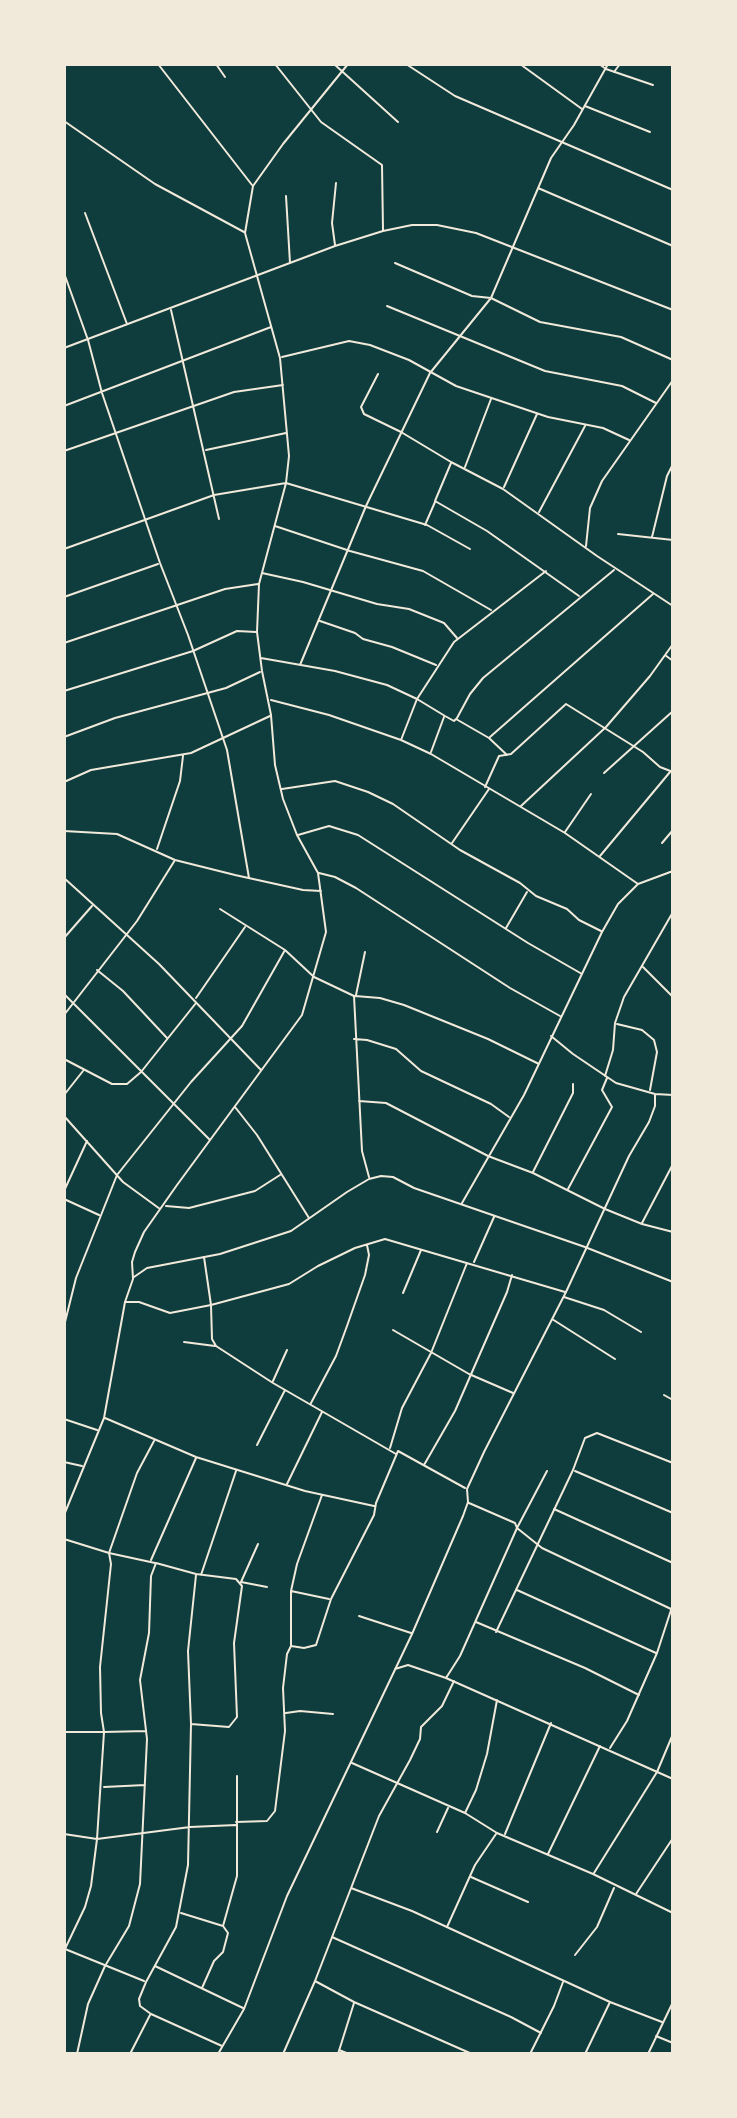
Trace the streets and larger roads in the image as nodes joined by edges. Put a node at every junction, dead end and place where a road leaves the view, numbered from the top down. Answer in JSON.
{"nodes":[{"id":1,"x":158,"y":64,"type":"edge"},
{"id":2,"x":216,"y":64,"type":"edge"},
{"id":3,"x":275,"y":64,"type":"edge"},
{"id":4,"x":334,"y":64,"type":"edge"},
{"id":5,"x":348,"y":64,"type":"edge"},
{"id":6,"x":406,"y":64,"type":"edge"},
{"id":7,"x":520,"y":64,"type":"edge"},
{"id":8,"x":599,"y":64,"type":"edge"},
{"id":9,"x":608,"y":64,"type":"edge"},
{"id":10,"x":620,"y":64,"type":"edge"},
{"id":11,"x":606,"y":69,"type":"junction"},
{"id":12,"x":340,"y":72,"type":"junction"},
{"id":13,"x":614,"y":72,"type":"junction"},
{"id":14,"x":225,"y":77,"type":"dead end"},
{"id":15,"x":653,"y":85,"type":"dead end"},
{"id":16,"x":584,"y":108,"type":"junction"},
{"id":17,"x":310,"y":110,"type":"junction"},
{"id":18,"x":64,"y":121,"type":"edge"},
{"id":19,"x":398,"y":122,"type":"dead end"},
{"id":20,"x":650,"y":132,"type":"dead end"},
{"id":21,"x":561,"y":144,"type":"junction"},
{"id":22,"x":336,"y":183,"type":"dead end"},
{"id":23,"x":253,"y":186,"type":"junction"},
{"id":24,"x":538,"y":188,"type":"junction"},
{"id":25,"x":673,"y":190,"type":"edge"},
{"id":26,"x":286,"y":196,"type":"dead end"},
{"id":27,"x":85,"y":213,"type":"dead end"},
{"id":28,"x":383,"y":231,"type":"junction"},
{"id":29,"x":245,"y":233,"type":"junction"},
{"id":30,"x":335,"y":246,"type":"junction"},
{"id":31,"x":673,"y":246,"type":"edge"},
{"id":32,"x":513,"y":248,"type":"junction"},
{"id":33,"x":395,"y":263,"type":"dead end"},
{"id":34,"x":290,"y":264,"type":"junction"},
{"id":35,"x":64,"y":273,"type":"edge"},
{"id":36,"x":256,"y":276,"type":"junction"},
{"id":37,"x":491,"y":298,"type":"junction"},
{"id":38,"x":387,"y":306,"type":"dead end"},
{"id":39,"x":171,"y":308,"type":"junction"},
{"id":40,"x":673,"y":310,"type":"edge"},
{"id":41,"x":128,"y":325,"type":"junction"},
{"id":42,"x":272,"y":326,"type":"junction"},
{"id":43,"x":461,"y":337,"type":"junction"},
{"id":44,"x":88,"y":340,"type":"junction"},
{"id":45,"x":64,"y":348,"type":"edge"},
{"id":46,"x":280,"y":358,"type":"junction"},
{"id":47,"x":673,"y":360,"type":"edge"},
{"id":48,"x":183,"y":362,"type":"junction"},
{"id":49,"x":430,"y":373,"type":"junction"},
{"id":50,"x":378,"y":374,"type":"dead end"},
{"id":51,"x":673,"y":380,"type":"edge"},
{"id":52,"x":284,"y":385,"type":"junction"},
{"id":53,"x":102,"y":393,"type":"junction"},
{"id":54,"x":491,"y":399,"type":"junction"},
{"id":55,"x":656,"y":403,"type":"junction"},
{"id":56,"x":64,"y":406,"type":"edge"},
{"id":57,"x":194,"y":407,"type":"junction"},
{"id":58,"x":537,"y":414,"type":"junction"},
{"id":59,"x":585,"y":425,"type":"junction"},
{"id":60,"x":401,"y":432,"type":"junction"},
{"id":61,"x":287,"y":433,"type":"junction"},
{"id":62,"x":117,"y":434,"type":"junction"},
{"id":63,"x":629,"y":440,"type":"junction"},
{"id":64,"x":205,"y":450,"type":"junction"},
{"id":65,"x":64,"y":451,"type":"edge"},
{"id":66,"x":451,"y":462,"type":"junction"},
{"id":67,"x":673,"y":464,"type":"edge"},
{"id":68,"x":465,"y":468,"type":"junction"},
{"id":69,"x":286,"y":483,"type":"junction"},
{"id":70,"x":503,"y":489,"type":"junction"},
{"id":71,"x":214,"y":495,"type":"junction"},
{"id":72,"x":435,"y":501,"type":"junction"},
{"id":73,"x":366,"y":506,"type":"junction"},
{"id":74,"x":539,"y":512,"type":"junction"},
{"id":75,"x":146,"y":519,"type":"junction"},
{"id":76,"x":219,"y":519,"type":"dead end"},
{"id":77,"x":425,"y":525,"type":"junction"},
{"id":78,"x":275,"y":526,"type":"junction"},
{"id":79,"x":618,"y":534,"type":"dead end"},
{"id":80,"x":652,"y":537,"type":"junction"},
{"id":81,"x":673,"y":540,"type":"edge"},
{"id":82,"x":585,"y":547,"type":"junction"},
{"id":83,"x":64,"y":549,"type":"edge"},
{"id":84,"x":470,"y":549,"type":"dead end"},
{"id":85,"x":350,"y":551,"type":"junction"},
{"id":86,"x":160,"y":563,"type":"junction"},
{"id":87,"x":616,"y":568,"type":"junction"},
{"id":88,"x":546,"y":571,"type":"junction"},
{"id":89,"x":262,"y":573,"type":"junction"},
{"id":90,"x":259,"y":584,"type":"junction"},
{"id":91,"x":332,"y":592,"type":"junction"},
{"id":92,"x":654,"y":593,"type":"junction"},
{"id":93,"x":64,"y":597,"type":"edge"},
{"id":94,"x":581,"y":598,"type":"junction"},
{"id":95,"x":673,"y":606,"type":"edge"},
{"id":96,"x":176,"y":607,"type":"junction"},
{"id":97,"x":492,"y":610,"type":"junction"},
{"id":98,"x":318,"y":620,"type":"junction"},
{"id":99,"x":257,"y":632,"type":"junction"},
{"id":100,"x":458,"y":639,"type":"junction"},
{"id":101,"x":64,"y":643,"type":"edge"},
{"id":102,"x":673,"y":644,"type":"edge"},
{"id":103,"x":193,"y":651,"type":"junction"},
{"id":104,"x":665,"y":655,"type":"junction"},
{"id":105,"x":260,"y":657,"type":"junction"},
{"id":106,"x":673,"y":661,"type":"edge"},
{"id":107,"x":300,"y":665,"type":"junction"},
{"id":108,"x":437,"y":666,"type":"junction"},
{"id":109,"x":262,"y":671,"type":"junction"},
{"id":110,"x":64,"y":691,"type":"edge"},
{"id":111,"x":207,"y":694,"type":"junction"},
{"id":112,"x":417,"y":699,"type":"junction"},
{"id":113,"x":268,"y":700,"type":"junction"},
{"id":114,"x":673,"y":711,"type":"edge"},
{"id":115,"x":271,"y":715,"type":"junction"},
{"id":116,"x":445,"y":716,"type":"junction"},
{"id":117,"x":456,"y":719,"type":"junction"},
{"id":118,"x":606,"y":727,"type":"junction"},
{"id":119,"x":64,"y":737,"type":"edge"},
{"id":120,"x":222,"y":738,"type":"junction"},
{"id":121,"x":489,"y":738,"type":"junction"},
{"id":122,"x":401,"y":740,"type":"junction"},
{"id":123,"x":634,"y":748,"type":"junction"},
{"id":124,"x":183,"y":754,"type":"junction"},
{"id":125,"x":431,"y":754,"type":"junction"},
{"id":126,"x":507,"y":755,"type":"junction"},
{"id":127,"x":672,"y":771,"type":"edge"},
{"id":128,"x":604,"y":773,"type":"dead end"},
{"id":129,"x":64,"y":782,"type":"edge"},
{"id":130,"x":487,"y":788,"type":"junction"},
{"id":131,"x":282,"y":789,"type":"junction"},
{"id":132,"x":591,"y":794,"type":"dead end"},
{"id":133,"x":520,"y":807,"type":"junction"},
{"id":134,"x":673,"y":830,"type":"edge"},
{"id":135,"x":64,"y":831,"type":"edge"},
{"id":136,"x":565,"y":833,"type":"junction"},
{"id":137,"x":297,"y":835,"type":"junction"},
{"id":138,"x":662,"y":843,"type":"dead end"},
{"id":139,"x":452,"y":844,"type":"junction"},
{"id":140,"x":156,"y":850,"type":"junction"},
{"id":141,"x":600,"y":857,"type":"junction"},
{"id":142,"x":175,"y":860,"type":"junction"},
{"id":143,"x":673,"y":872,"type":"edge"},
{"id":144,"x":318,"y":873,"type":"junction"},
{"id":145,"x":64,"y":878,"type":"edge"},
{"id":146,"x":249,"y":878,"type":"junction"},
{"id":147,"x":638,"y":884,"type":"junction"},
{"id":148,"x":322,"y":891,"type":"junction"},
{"id":149,"x":528,"y":891,"type":"junction"},
{"id":150,"x":93,"y":905,"type":"junction"},
{"id":151,"x":220,"y":909,"type":"dead end"},
{"id":152,"x":673,"y":912,"type":"edge"},
{"id":153,"x":245,"y":926,"type":"junction"},
{"id":154,"x":505,"y":929,"type":"junction"},
{"id":155,"x":602,"y":932,"type":"junction"},
{"id":156,"x":127,"y":934,"type":"junction"},
{"id":157,"x":64,"y":938,"type":"edge"},
{"id":158,"x":285,"y":950,"type":"junction"},
{"id":159,"x":365,"y":952,"type":"dead end"},
{"id":160,"x":643,"y":967,"type":"junction"},
{"id":161,"x":97,"y":970,"type":"junction"},
{"id":162,"x":583,"y":974,"type":"junction"},
{"id":163,"x":314,"y":977,"type":"junction"},
{"id":164,"x":64,"y":994,"type":"edge"},
{"id":165,"x":354,"y":996,"type":"junction"},
{"id":166,"x":673,"y":997,"type":"edge"},
{"id":167,"x":196,"y":1001,"type":"junction"},
{"id":168,"x":73,"y":1002,"type":"junction"},
{"id":169,"x":64,"y":1015,"type":"edge"},
{"id":170,"x":561,"y":1017,"type":"junction"},
{"id":171,"x":615,"y":1023,"type":"junction"},
{"id":172,"x":551,"y":1036,"type":"junction"},
{"id":173,"x":231,"y":1037,"type":"junction"},
{"id":174,"x":168,"y":1039,"type":"junction"},
{"id":175,"x":354,"y":1039,"type":"junction"},
{"id":176,"x":64,"y":1059,"type":"edge"},
{"id":177,"x":540,"y":1064,"type":"junction"},
{"id":178,"x":84,"y":1070,"type":"junction"},
{"id":179,"x":262,"y":1071,"type":"junction"},
{"id":180,"x":141,"y":1072,"type":"junction"},
{"id":181,"x":606,"y":1076,"type":"junction"},
{"id":182,"x":573,"y":1084,"type":"dead end"},
{"id":183,"x":650,"y":1091,"type":"junction"},
{"id":184,"x":655,"y":1094,"type":"junction"},
{"id":185,"x":64,"y":1095,"type":"edge"},
{"id":186,"x":673,"y":1095,"type":"edge"},
{"id":187,"x":359,"y":1101,"type":"junction"},
{"id":188,"x":175,"y":1104,"type":"junction"},
{"id":189,"x":235,"y":1107,"type":"junction"},
{"id":190,"x":64,"y":1116,"type":"edge"},
{"id":191,"x":510,"y":1118,"type":"junction"},
{"id":192,"x":210,"y":1140,"type":"junction"},
{"id":193,"x":88,"y":1141,"type":"junction"},
{"id":194,"x":488,"y":1156,"type":"junction"},
{"id":195,"x":673,"y":1164,"type":"edge"},
{"id":196,"x":533,"y":1173,"type":"junction"},
{"id":197,"x":117,"y":1175,"type":"junction"},
{"id":198,"x":281,"y":1175,"type":"junction"},
{"id":199,"x":369,"y":1179,"type":"junction"},
{"id":200,"x":568,"y":1190,"type":"junction"},
{"id":201,"x":64,"y":1191,"type":"edge"},
{"id":202,"x":64,"y":1199,"type":"edge"},
{"id":203,"x":461,"y":1204,"type":"junction"},
{"id":204,"x":164,"y":1205,"type":"junction"},
{"id":205,"x":605,"y":1209,"type":"junction"},
{"id":206,"x":161,"y":1210,"type":"junction"},
{"id":207,"x":100,"y":1215,"type":"junction"},
{"id":208,"x":494,"y":1215,"type":"junction"},
{"id":209,"x":310,"y":1219,"type":"junction"},
{"id":210,"x":642,"y":1224,"type":"junction"},
{"id":211,"x":673,"y":1232,"type":"edge"},
{"id":212,"x":367,"y":1244,"type":"junction"},
{"id":213,"x":585,"y":1247,"type":"junction"},
{"id":214,"x":422,"y":1248,"type":"junction"},
{"id":215,"x":204,"y":1257,"type":"junction"},
{"id":216,"x":468,"y":1261,"type":"junction"},
{"id":217,"x":474,"y":1263,"type":"junction"},
{"id":218,"x":512,"y":1274,"type":"junction"},
{"id":219,"x":133,"y":1279,"type":"junction"},
{"id":220,"x":673,"y":1282,"type":"edge"},
{"id":221,"x":566,"y":1292,"type":"junction"},
{"id":222,"x":403,"y":1293,"type":"dead end"},
{"id":223,"x":564,"y":1297,"type":"junction"},
{"id":224,"x":125,"y":1302,"type":"junction"},
{"id":225,"x":211,"y":1305,"type":"junction"},
{"id":226,"x":552,"y":1318,"type":"junction"},
{"id":227,"x":64,"y":1326,"type":"edge"},
{"id":228,"x":393,"y":1330,"type":"dead end"},
{"id":229,"x":641,"y":1332,"type":"dead end"},
{"id":230,"x":184,"y":1342,"type":"dead end"},
{"id":231,"x":216,"y":1346,"type":"junction"},
{"id":232,"x":287,"y":1350,"type":"dead end"},
{"id":233,"x":431,"y":1353,"type":"junction"},
{"id":234,"x":615,"y":1359,"type":"dead end"},
{"id":235,"x":469,"y":1374,"type":"junction"},
{"id":236,"x":273,"y":1383,"type":"junction"},
{"id":237,"x":285,"y":1390,"type":"junction"},
{"id":238,"x":514,"y":1394,"type":"junction"},
{"id":239,"x":664,"y":1395,"type":"dead end"},
{"id":240,"x":673,"y":1400,"type":"edge"},
{"id":241,"x":311,"y":1403,"type":"junction"},
{"id":242,"x":322,"y":1412,"type":"junction"},
{"id":243,"x":104,"y":1418,"type":"junction"},
{"id":244,"x":64,"y":1419,"type":"edge"},
{"id":245,"x":98,"y":1431,"type":"junction"},
{"id":246,"x":154,"y":1441,"type":"junction"},
{"id":247,"x":257,"y":1445,"type":"dead end"},
{"id":248,"x":389,"y":1449,"type":"junction"},
{"id":249,"x":397,"y":1455,"type":"junction"},
{"id":250,"x":196,"y":1457,"type":"junction"},
{"id":251,"x":64,"y":1462,"type":"edge"},
{"id":252,"x":673,"y":1463,"type":"edge"},
{"id":253,"x":424,"y":1466,"type":"junction"},
{"id":254,"x":83,"y":1467,"type":"junction"},
{"id":255,"x":236,"y":1470,"type":"junction"},
{"id":256,"x":573,"y":1470,"type":"junction"},
{"id":257,"x":547,"y":1471,"type":"dead end"},
{"id":258,"x":286,"y":1485,"type":"junction"},
{"id":259,"x":467,"y":1489,"type":"junction"},
{"id":260,"x":323,"y":1494,"type":"junction"},
{"id":261,"x":468,"y":1502,"type":"junction"},
{"id":262,"x":375,"y":1506,"type":"junction"},
{"id":263,"x":553,"y":1509,"type":"junction"},
{"id":264,"x":673,"y":1513,"type":"edge"},
{"id":265,"x":64,"y":1515,"type":"edge"},
{"id":266,"x":517,"y":1528,"type":"junction"},
{"id":267,"x":64,"y":1539,"type":"edge"},
{"id":268,"x":536,"y":1543,"type":"junction"},
{"id":269,"x":258,"y":1544,"type":"dead end"},
{"id":270,"x":109,"y":1553,"type":"junction"},
{"id":271,"x":151,"y":1560,"type":"junction"},
{"id":272,"x":156,"y":1563,"type":"junction"},
{"id":273,"x":673,"y":1563,"type":"edge"},
{"id":274,"x":196,"y":1574,"type":"junction"},
{"id":275,"x":201,"y":1575,"type":"junction"},
{"id":276,"x":241,"y":1582,"type":"junction"},
{"id":277,"x":267,"y":1587,"type":"dead end"},
{"id":278,"x":517,"y":1590,"type":"junction"},
{"id":279,"x":291,"y":1591,"type":"junction"},
{"id":280,"x":331,"y":1599,"type":"junction"},
{"id":281,"x":673,"y":1604,"type":"edge"},
{"id":282,"x":671,"y":1609,"type":"junction"},
{"id":283,"x":359,"y":1616,"type":"dead end"},
{"id":284,"x":475,"y":1622,"type":"junction"},
{"id":285,"x":496,"y":1632,"type":"junction"},
{"id":286,"x":412,"y":1634,"type":"junction"},
{"id":287,"x":291,"y":1646,"type":"junction"},
{"id":288,"x":657,"y":1653,"type":"junction"},
{"id":289,"x":393,"y":1669,"type":"junction"},
{"id":290,"x":446,"y":1678,"type":"junction"},
{"id":291,"x":454,"y":1681,"type":"junction"},
{"id":292,"x":639,"y":1695,"type":"junction"},
{"id":293,"x":497,"y":1699,"type":"junction"},
{"id":294,"x":283,"y":1713,"type":"junction"},
{"id":295,"x":333,"y":1714,"type":"dead end"},
{"id":296,"x":551,"y":1723,"type":"junction"},
{"id":297,"x":191,"y":1724,"type":"junction"},
{"id":298,"x":147,"y":1731,"type":"junction"},
{"id":299,"x":64,"y":1732,"type":"edge"},
{"id":300,"x":104,"y":1732,"type":"junction"},
{"id":301,"x":673,"y":1734,"type":"edge"},
{"id":302,"x":601,"y":1745,"type":"junction"},
{"id":303,"x":609,"y":1749,"type":"junction"},
{"id":304,"x":351,"y":1763,"type":"junction"},
{"id":305,"x":657,"y":1772,"type":"junction"},
{"id":306,"x":237,"y":1776,"type":"dead end"},
{"id":307,"x":673,"y":1779,"type":"edge"},
{"id":308,"x":146,"y":1785,"type":"junction"},
{"id":309,"x":397,"y":1785,"type":"junction"},
{"id":310,"x":102,"y":1787,"type":"junction"},
{"id":311,"x":449,"y":1807,"type":"junction"},
{"id":312,"x":465,"y":1813,"type":"junction"},
{"id":313,"x":236,"y":1823,"type":"junction"},
{"id":314,"x":190,"y":1827,"type":"junction"},
{"id":315,"x":437,"y":1832,"type":"dead end"},
{"id":316,"x":143,"y":1833,"type":"junction"},
{"id":317,"x":497,"y":1833,"type":"junction"},
{"id":318,"x":64,"y":1834,"type":"edge"},
{"id":319,"x":504,"y":1835,"type":"junction"},
{"id":320,"x":673,"y":1838,"type":"edge"},
{"id":321,"x":97,"y":1839,"type":"junction"},
{"id":322,"x":548,"y":1854,"type":"junction"},
{"id":323,"x":593,"y":1874,"type":"junction"},
{"id":324,"x":471,"y":1877,"type":"junction"},
{"id":325,"x":350,"y":1887,"type":"junction"},
{"id":326,"x":614,"y":1887,"type":"junction"},
{"id":327,"x":635,"y":1895,"type":"junction"},
{"id":328,"x":528,"y":1902,"type":"dead end"},
{"id":329,"x":180,"y":1912,"type":"junction"},
{"id":330,"x":673,"y":1913,"type":"edge"},
{"id":331,"x":223,"y":1926,"type":"junction"},
{"id":332,"x":447,"y":1927,"type":"junction"},
{"id":333,"x":332,"y":1937,"type":"junction"},
{"id":334,"x":64,"y":1949,"type":"edge"},
{"id":335,"x":575,"y":1955,"type":"dead end"},
{"id":336,"x":105,"y":1966,"type":"junction"},
{"id":337,"x":154,"y":1966,"type":"junction"},
{"id":338,"x":315,"y":1981,"type":"junction"},
{"id":339,"x":564,"y":1981,"type":"junction"},
{"id":340,"x":146,"y":1982,"type":"junction"},
{"id":341,"x":202,"y":1988,"type":"junction"},
{"id":342,"x":354,"y":2002,"type":"junction"},
{"id":343,"x":610,"y":2002,"type":"junction"},
{"id":344,"x":673,"y":2002,"type":"edge"},
{"id":345,"x":244,"y":2009,"type":"junction"},
{"id":346,"x":151,"y":2014,"type":"junction"},
{"id":347,"x":662,"y":2022,"type":"junction"},
{"id":348,"x":541,"y":2033,"type":"junction"},
{"id":349,"x":656,"y":2036,"type":"junction"},
{"id":350,"x":673,"y":2043,"type":"edge"},
{"id":351,"x":222,"y":2046,"type":"junction"},
{"id":352,"x":460,"y":2048,"type":"junction"},
{"id":353,"x":338,"y":2052,"type":"edge"},
{"id":354,"x":77,"y":2054,"type":"edge"},
{"id":355,"x":130,"y":2054,"type":"edge"},
{"id":356,"x":218,"y":2054,"type":"edge"},
{"id":357,"x":283,"y":2054,"type":"edge"},
{"id":358,"x":349,"y":2054,"type":"edge"},
{"id":359,"x":456,"y":2054,"type":"edge"},
{"id":360,"x":472,"y":2054,"type":"edge"},
{"id":361,"x":530,"y":2054,"type":"edge"},
{"id":362,"x":585,"y":2054,"type":"edge"},
{"id":363,"x":648,"y":2054,"type":"edge"}],
"edges":[{"from":1,"to":23,"type":"street"},
{"from":2,"to":14,"type":"street"},
{"from":3,"to":17,"type":"street"},
{"from":4,"to":12,"type":"street"},
{"from":5,"to":12,"type":"street"},
{"from":6,"to":21,"type":"street"},
{"from":7,"to":16,"type":"street"},
{"from":8,"to":11,"type":"street"},
{"from":9,"to":11,"type":"street"},
{"from":10,"to":13,"type":"street"},
{"from":11,"to":13,"type":"street"},
{"from":11,"to":16,"type":"street"},
{"from":12,"to":17,"type":"street"},
{"from":12,"to":19,"type":"street"},
{"from":13,"to":15,"type":"street"},
{"from":16,"to":20,"type":"street"},
{"from":16,"to":21,"type":"street"},
{"from":17,"to":23,"type":"street"},
{"from":17,"to":28,"type":"street"},
{"from":18,"to":29,"type":"street"},
{"from":21,"to":24,"type":"street"},
{"from":21,"to":25,"type":"street"},
{"from":22,"to":30,"type":"street"},
{"from":23,"to":29,"type":"street"},
{"from":24,"to":31,"type":"street"},
{"from":24,"to":32,"type":"street"},
{"from":26,"to":34,"type":"street"},
{"from":27,"to":41,"type":"street"},
{"from":28,"to":30,"type":"street"},
{"from":28,"to":32,"type":"street"},
{"from":29,"to":36,"type":"street"},
{"from":30,"to":34,"type":"street"},
{"from":32,"to":37,"type":"street"},
{"from":32,"to":40,"type":"street"},
{"from":33,"to":37,"type":"street"},
{"from":34,"to":36,"type":"street"},
{"from":35,"to":44,"type":"street"},
{"from":36,"to":39,"type":"street"},
{"from":36,"to":42,"type":"street"},
{"from":37,"to":43,"type":"street"},
{"from":37,"to":47,"type":"street"},
{"from":38,"to":43,"type":"street"},
{"from":39,"to":41,"type":"street"},
{"from":39,"to":48,"type":"street"},
{"from":41,"to":44,"type":"street"},
{"from":42,"to":46,"type":"street"},
{"from":42,"to":48,"type":"street"},
{"from":43,"to":49,"type":"street"},
{"from":43,"to":55,"type":"street"},
{"from":44,"to":45,"type":"street"},
{"from":44,"to":53,"type":"street"},
{"from":46,"to":49,"type":"street"},
{"from":46,"to":52,"type":"street"},
{"from":48,"to":53,"type":"street"},
{"from":48,"to":57,"type":"street"},
{"from":49,"to":54,"type":"street"},
{"from":49,"to":60,"type":"street"},
{"from":50,"to":60,"type":"street"},
{"from":51,"to":55,"type":"street"},
{"from":52,"to":57,"type":"street"},
{"from":52,"to":61,"type":"street"},
{"from":53,"to":56,"type":"street"},
{"from":53,"to":62,"type":"street"},
{"from":54,"to":58,"type":"street"},
{"from":54,"to":68,"type":"street"},
{"from":55,"to":63,"type":"street"},
{"from":57,"to":62,"type":"street"},
{"from":57,"to":64,"type":"street"},
{"from":58,"to":59,"type":"street"},
{"from":58,"to":70,"type":"street"},
{"from":59,"to":63,"type":"street"},
{"from":59,"to":74,"type":"street"},
{"from":60,"to":66,"type":"street"},
{"from":60,"to":73,"type":"street"},
{"from":61,"to":64,"type":"street"},
{"from":61,"to":69,"type":"street"},
{"from":62,"to":65,"type":"street"},
{"from":62,"to":75,"type":"street"},
{"from":63,"to":82,"type":"street"},
{"from":64,"to":71,"type":"street"},
{"from":66,"to":68,"type":"street"},
{"from":66,"to":72,"type":"street"},
{"from":67,"to":80,"type":"street"},
{"from":68,"to":70,"type":"street"},
{"from":69,"to":71,"type":"street"},
{"from":69,"to":73,"type":"street"},
{"from":69,"to":78,"type":"street"},
{"from":70,"to":74,"type":"street"},
{"from":71,"to":75,"type":"street"},
{"from":71,"to":76,"type":"street"},
{"from":72,"to":77,"type":"street"},
{"from":72,"to":88,"type":"street"},
{"from":73,"to":77,"type":"street"},
{"from":73,"to":85,"type":"street"},
{"from":74,"to":82,"type":"street"},
{"from":75,"to":83,"type":"street"},
{"from":75,"to":86,"type":"street"},
{"from":77,"to":84,"type":"street"},
{"from":78,"to":85,"type":"street"},
{"from":78,"to":89,"type":"street"},
{"from":79,"to":80,"type":"street"},
{"from":80,"to":81,"type":"street"},
{"from":82,"to":87,"type":"street"},
{"from":85,"to":91,"type":"street"},
{"from":85,"to":97,"type":"street"},
{"from":86,"to":93,"type":"street"},
{"from":86,"to":96,"type":"street"},
{"from":87,"to":92,"type":"street"},
{"from":87,"to":94,"type":"street"},
{"from":88,"to":94,"type":"street"},
{"from":88,"to":97,"type":"street"},
{"from":89,"to":90,"type":"street"},
{"from":89,"to":91,"type":"street"},
{"from":90,"to":96,"type":"street"},
{"from":90,"to":99,"type":"street"},
{"from":91,"to":98,"type":"street"},
{"from":91,"to":100,"type":"street"},
{"from":92,"to":95,"type":"street"},
{"from":92,"to":121,"type":"street"},
{"from":94,"to":117,"type":"street"},
{"from":96,"to":101,"type":"street"},
{"from":96,"to":103,"type":"street"},
{"from":97,"to":100,"type":"street"},
{"from":98,"to":107,"type":"street"},
{"from":98,"to":108,"type":"street"},
{"from":99,"to":103,"type":"street"},
{"from":99,"to":105,"type":"street"},
{"from":100,"to":108,"type":"street"},
{"from":102,"to":104,"type":"street"},
{"from":103,"to":110,"type":"street"},
{"from":103,"to":111,"type":"street"},
{"from":104,"to":106,"type":"street"},
{"from":104,"to":118,"type":"street"},
{"from":105,"to":107,"type":"street"},
{"from":105,"to":109,"type":"street"},
{"from":107,"to":112,"type":"street"},
{"from":108,"to":112,"type":"street"},
{"from":109,"to":111,"type":"street"},
{"from":109,"to":113,"type":"street"},
{"from":111,"to":119,"type":"street"},
{"from":111,"to":120,"type":"street"},
{"from":112,"to":116,"type":"street"},
{"from":112,"to":122,"type":"street"},
{"from":113,"to":115,"type":"street"},
{"from":113,"to":122,"type":"street"},
{"from":114,"to":123,"type":"street"},
{"from":115,"to":120,"type":"street"},
{"from":115,"to":131,"type":"street"},
{"from":116,"to":117,"type":"street"},
{"from":116,"to":125,"type":"street"},
{"from":117,"to":121,"type":"street"},
{"from":118,"to":123,"type":"street"},
{"from":118,"to":126,"type":"street"},
{"from":118,"to":133,"type":"street"},
{"from":120,"to":124,"type":"street"},
{"from":120,"to":146,"type":"street"},
{"from":121,"to":126,"type":"street"},
{"from":122,"to":125,"type":"street"},
{"from":123,"to":127,"type":"street"},
{"from":123,"to":128,"type":"street"},
{"from":124,"to":129,"type":"street"},
{"from":124,"to":140,"type":"street"},
{"from":125,"to":130,"type":"street"},
{"from":126,"to":130,"type":"street"},
{"from":127,"to":141,"type":"street"},
{"from":130,"to":133,"type":"street"},
{"from":130,"to":139,"type":"street"},
{"from":131,"to":137,"type":"street"},
{"from":131,"to":139,"type":"street"},
{"from":132,"to":136,"type":"street"},
{"from":133,"to":136,"type":"street"},
{"from":134,"to":138,"type":"street"},
{"from":135,"to":140,"type":"street"},
{"from":136,"to":141,"type":"street"},
{"from":137,"to":144,"type":"street"},
{"from":137,"to":154,"type":"street"},
{"from":139,"to":149,"type":"street"},
{"from":140,"to":142,"type":"street"},
{"from":141,"to":147,"type":"street"},
{"from":142,"to":146,"type":"street"},
{"from":142,"to":156,"type":"street"},
{"from":143,"to":147,"type":"street"},
{"from":144,"to":148,"type":"street"},
{"from":144,"to":170,"type":"street"},
{"from":145,"to":150,"type":"street"},
{"from":146,"to":148,"type":"street"},
{"from":147,"to":155,"type":"street"},
{"from":148,"to":163,"type":"street"},
{"from":149,"to":154,"type":"street"},
{"from":149,"to":155,"type":"street"},
{"from":150,"to":156,"type":"street"},
{"from":150,"to":157,"type":"street"},
{"from":151,"to":153,"type":"street"},
{"from":152,"to":160,"type":"street"},
{"from":153,"to":158,"type":"street"},
{"from":153,"to":167,"type":"street"},
{"from":154,"to":162,"type":"street"},
{"from":155,"to":162,"type":"street"},
{"from":156,"to":161,"type":"street"},
{"from":156,"to":167,"type":"street"},
{"from":158,"to":163,"type":"street"},
{"from":158,"to":173,"type":"street"},
{"from":159,"to":165,"type":"street"},
{"from":160,"to":166,"type":"street"},
{"from":160,"to":171,"type":"street"},
{"from":161,"to":168,"type":"street"},
{"from":161,"to":174,"type":"street"},
{"from":162,"to":170,"type":"street"},
{"from":163,"to":165,"type":"street"},
{"from":163,"to":179,"type":"street"},
{"from":164,"to":168,"type":"street"},
{"from":165,"to":175,"type":"street"},
{"from":165,"to":177,"type":"street"},
{"from":167,"to":173,"type":"street"},
{"from":167,"to":174,"type":"street"},
{"from":168,"to":169,"type":"street"},
{"from":168,"to":180,"type":"street"},
{"from":170,"to":172,"type":"street"},
{"from":171,"to":181,"type":"street"},
{"from":171,"to":183,"type":"street"},
{"from":172,"to":177,"type":"street"},
{"from":172,"to":181,"type":"street"},
{"from":173,"to":179,"type":"street"},
{"from":173,"to":188,"type":"street"},
{"from":174,"to":180,"type":"street"},
{"from":175,"to":187,"type":"street"},
{"from":175,"to":191,"type":"street"},
{"from":176,"to":178,"type":"street"},
{"from":177,"to":191,"type":"street"},
{"from":178,"to":180,"type":"street"},
{"from":178,"to":185,"type":"street"},
{"from":179,"to":189,"type":"street"},
{"from":180,"to":188,"type":"street"},
{"from":181,"to":183,"type":"street"},
{"from":181,"to":200,"type":"street"},
{"from":182,"to":196,"type":"street"},
{"from":183,"to":184,"type":"street"},
{"from":184,"to":186,"type":"street"},
{"from":184,"to":205,"type":"street"},
{"from":187,"to":194,"type":"street"},
{"from":187,"to":199,"type":"street"},
{"from":188,"to":192,"type":"street"},
{"from":188,"to":197,"type":"street"},
{"from":189,"to":192,"type":"street"},
{"from":189,"to":198,"type":"street"},
{"from":190,"to":193,"type":"street"},
{"from":191,"to":194,"type":"street"},
{"from":192,"to":204,"type":"street"},
{"from":193,"to":197,"type":"street"},
{"from":193,"to":201,"type":"street"},
{"from":194,"to":196,"type":"street"},
{"from":194,"to":203,"type":"street"},
{"from":195,"to":210,"type":"street"},
{"from":196,"to":200,"type":"street"},
{"from":197,"to":206,"type":"street"},
{"from":197,"to":207,"type":"street"},
{"from":198,"to":204,"type":"street"},
{"from":198,"to":209,"type":"street"},
{"from":199,"to":203,"type":"street"},
{"from":199,"to":209,"type":"street"},
{"from":200,"to":205,"type":"street"},
{"from":202,"to":207,"type":"street"},
{"from":203,"to":208,"type":"street"},
{"from":204,"to":206,"type":"street"},
{"from":205,"to":210,"type":"street"},
{"from":205,"to":213,"type":"street"},
{"from":206,"to":219,"type":"street"},
{"from":207,"to":227,"type":"street"},
{"from":208,"to":213,"type":"street"},
{"from":208,"to":217,"type":"street"},
{"from":209,"to":215,"type":"street"},
{"from":210,"to":211,"type":"street"},
{"from":212,"to":214,"type":"street"},
{"from":212,"to":225,"type":"street"},
{"from":212,"to":241,"type":"street"},
{"from":213,"to":220,"type":"street"},
{"from":213,"to":221,"type":"street"},
{"from":214,"to":216,"type":"street"},
{"from":214,"to":222,"type":"street"},
{"from":215,"to":219,"type":"street"},
{"from":215,"to":225,"type":"street"},
{"from":216,"to":217,"type":"street"},
{"from":216,"to":233,"type":"street"},
{"from":217,"to":218,"type":"street"},
{"from":218,"to":221,"type":"street"},
{"from":218,"to":235,"type":"street"},
{"from":219,"to":224,"type":"street"},
{"from":221,"to":223,"type":"street"},
{"from":223,"to":226,"type":"street"},
{"from":223,"to":229,"type":"street"},
{"from":224,"to":225,"type":"street"},
{"from":224,"to":243,"type":"street"},
{"from":225,"to":231,"type":"street"},
{"from":226,"to":234,"type":"street"},
{"from":226,"to":238,"type":"street"},
{"from":228,"to":233,"type":"street"},
{"from":230,"to":231,"type":"street"},
{"from":231,"to":236,"type":"street"},
{"from":232,"to":236,"type":"street"},
{"from":233,"to":235,"type":"street"},
{"from":233,"to":248,"type":"street"},
{"from":235,"to":238,"type":"street"},
{"from":235,"to":253,"type":"street"},
{"from":236,"to":237,"type":"street"},
{"from":237,"to":241,"type":"street"},
{"from":237,"to":247,"type":"street"},
{"from":238,"to":259,"type":"street"},
{"from":239,"to":240,"type":"street"},
{"from":241,"to":242,"type":"street"},
{"from":242,"to":248,"type":"street"},
{"from":242,"to":258,"type":"street"},
{"from":243,"to":245,"type":"street"},
{"from":243,"to":246,"type":"street"},
{"from":244,"to":245,"type":"street"},
{"from":245,"to":254,"type":"street"},
{"from":246,"to":250,"type":"street"},
{"from":246,"to":270,"type":"street"},
{"from":248,"to":249,"type":"street"},
{"from":249,"to":253,"type":"street"},
{"from":249,"to":262,"type":"street"},
{"from":250,"to":255,"type":"street"},
{"from":250,"to":271,"type":"street"},
{"from":251,"to":254,"type":"street"},
{"from":252,"to":256,"type":"street"},
{"from":253,"to":259,"type":"street"},
{"from":254,"to":265,"type":"street"},
{"from":255,"to":258,"type":"street"},
{"from":255,"to":275,"type":"street"},
{"from":256,"to":263,"type":"street"},
{"from":256,"to":264,"type":"street"},
{"from":257,"to":266,"type":"street"},
{"from":258,"to":260,"type":"street"},
{"from":259,"to":261,"type":"street"},
{"from":260,"to":262,"type":"street"},
{"from":260,"to":279,"type":"street"},
{"from":261,"to":266,"type":"street"},
{"from":261,"to":286,"type":"street"},
{"from":262,"to":280,"type":"street"},
{"from":263,"to":268,"type":"street"},
{"from":263,"to":273,"type":"street"},
{"from":266,"to":268,"type":"street"},
{"from":266,"to":284,"type":"street"},
{"from":267,"to":270,"type":"street"},
{"from":268,"to":278,"type":"street"},
{"from":268,"to":282,"type":"street"},
{"from":269,"to":276,"type":"street"},
{"from":270,"to":271,"type":"street"},
{"from":270,"to":300,"type":"street"},
{"from":271,"to":272,"type":"street"},
{"from":272,"to":274,"type":"street"},
{"from":272,"to":298,"type":"street"},
{"from":274,"to":275,"type":"street"},
{"from":274,"to":297,"type":"street"},
{"from":275,"to":276,"type":"street"},
{"from":276,"to":277,"type":"street"},
{"from":276,"to":297,"type":"street"},
{"from":278,"to":285,"type":"street"},
{"from":278,"to":288,"type":"street"},
{"from":279,"to":280,"type":"street"},
{"from":279,"to":287,"type":"street"},
{"from":280,"to":287,"type":"street"},
{"from":281,"to":282,"type":"street"},
{"from":282,"to":288,"type":"street"},
{"from":283,"to":286,"type":"street"},
{"from":284,"to":285,"type":"street"},
{"from":284,"to":290,"type":"street"},
{"from":285,"to":292,"type":"street"},
{"from":286,"to":289,"type":"street"},
{"from":287,"to":294,"type":"street"},
{"from":288,"to":292,"type":"street"},
{"from":289,"to":290,"type":"street"},
{"from":289,"to":304,"type":"street"},
{"from":290,"to":291,"type":"street"},
{"from":291,"to":293,"type":"street"},
{"from":291,"to":309,"type":"street"},
{"from":292,"to":303,"type":"street"},
{"from":293,"to":296,"type":"street"},
{"from":293,"to":312,"type":"street"},
{"from":294,"to":295,"type":"street"},
{"from":294,"to":313,"type":"street"},
{"from":296,"to":302,"type":"street"},
{"from":296,"to":319,"type":"street"},
{"from":297,"to":314,"type":"street"},
{"from":298,"to":300,"type":"street"},
{"from":298,"to":308,"type":"street"},
{"from":299,"to":300,"type":"street"},
{"from":300,"to":310,"type":"street"},
{"from":301,"to":305,"type":"street"},
{"from":302,"to":303,"type":"street"},
{"from":302,"to":322,"type":"street"},
{"from":303,"to":305,"type":"street"},
{"from":304,"to":309,"type":"street"},
{"from":304,"to":345,"type":"street"},
{"from":305,"to":307,"type":"street"},
{"from":305,"to":323,"type":"street"},
{"from":306,"to":313,"type":"street"},
{"from":308,"to":310,"type":"street"},
{"from":308,"to":316,"type":"street"},
{"from":309,"to":311,"type":"street"},
{"from":309,"to":325,"type":"street"},
{"from":310,"to":321,"type":"street"},
{"from":311,"to":312,"type":"street"},
{"from":311,"to":315,"type":"street"},
{"from":312,"to":317,"type":"street"},
{"from":313,"to":314,"type":"street"},
{"from":313,"to":331,"type":"street"},
{"from":314,"to":316,"type":"street"},
{"from":314,"to":329,"type":"street"},
{"from":316,"to":321,"type":"street"},
{"from":316,"to":336,"type":"street"},
{"from":317,"to":319,"type":"street"},
{"from":317,"to":324,"type":"street"},
{"from":318,"to":321,"type":"street"},
{"from":319,"to":322,"type":"street"},
{"from":320,"to":327,"type":"street"},
{"from":321,"to":334,"type":"street"},
{"from":322,"to":323,"type":"street"},
{"from":323,"to":326,"type":"street"},
{"from":324,"to":328,"type":"street"},
{"from":324,"to":332,"type":"street"},
{"from":325,"to":332,"type":"street"},
{"from":325,"to":333,"type":"street"},
{"from":326,"to":327,"type":"street"},
{"from":326,"to":335,"type":"street"},
{"from":327,"to":330,"type":"street"},
{"from":329,"to":331,"type":"street"},
{"from":329,"to":337,"type":"street"},
{"from":331,"to":341,"type":"street"},
{"from":332,"to":339,"type":"street"},
{"from":333,"to":338,"type":"street"},
{"from":333,"to":348,"type":"street"},
{"from":334,"to":336,"type":"street"},
{"from":336,"to":340,"type":"street"},
{"from":336,"to":354,"type":"street"},
{"from":337,"to":340,"type":"street"},
{"from":337,"to":341,"type":"street"},
{"from":338,"to":342,"type":"street"},
{"from":338,"to":357,"type":"street"},
{"from":339,"to":343,"type":"street"},
{"from":339,"to":348,"type":"street"},
{"from":340,"to":346,"type":"street"},
{"from":341,"to":345,"type":"street"},
{"from":342,"to":352,"type":"street"},
{"from":342,"to":353,"type":"street"},
{"from":343,"to":347,"type":"street"},
{"from":343,"to":362,"type":"street"},
{"from":344,"to":347,"type":"street"},
{"from":345,"to":351,"type":"street"},
{"from":346,"to":351,"type":"street"},
{"from":346,"to":355,"type":"street"},
{"from":347,"to":349,"type":"street"},
{"from":348,"to":361,"type":"street"},
{"from":349,"to":350,"type":"street"},
{"from":349,"to":363,"type":"street"},
{"from":351,"to":356,"type":"street"},
{"from":352,"to":359,"type":"street"},
{"from":352,"to":360,"type":"street"},
{"from":353,"to":358,"type":"street"}]}
